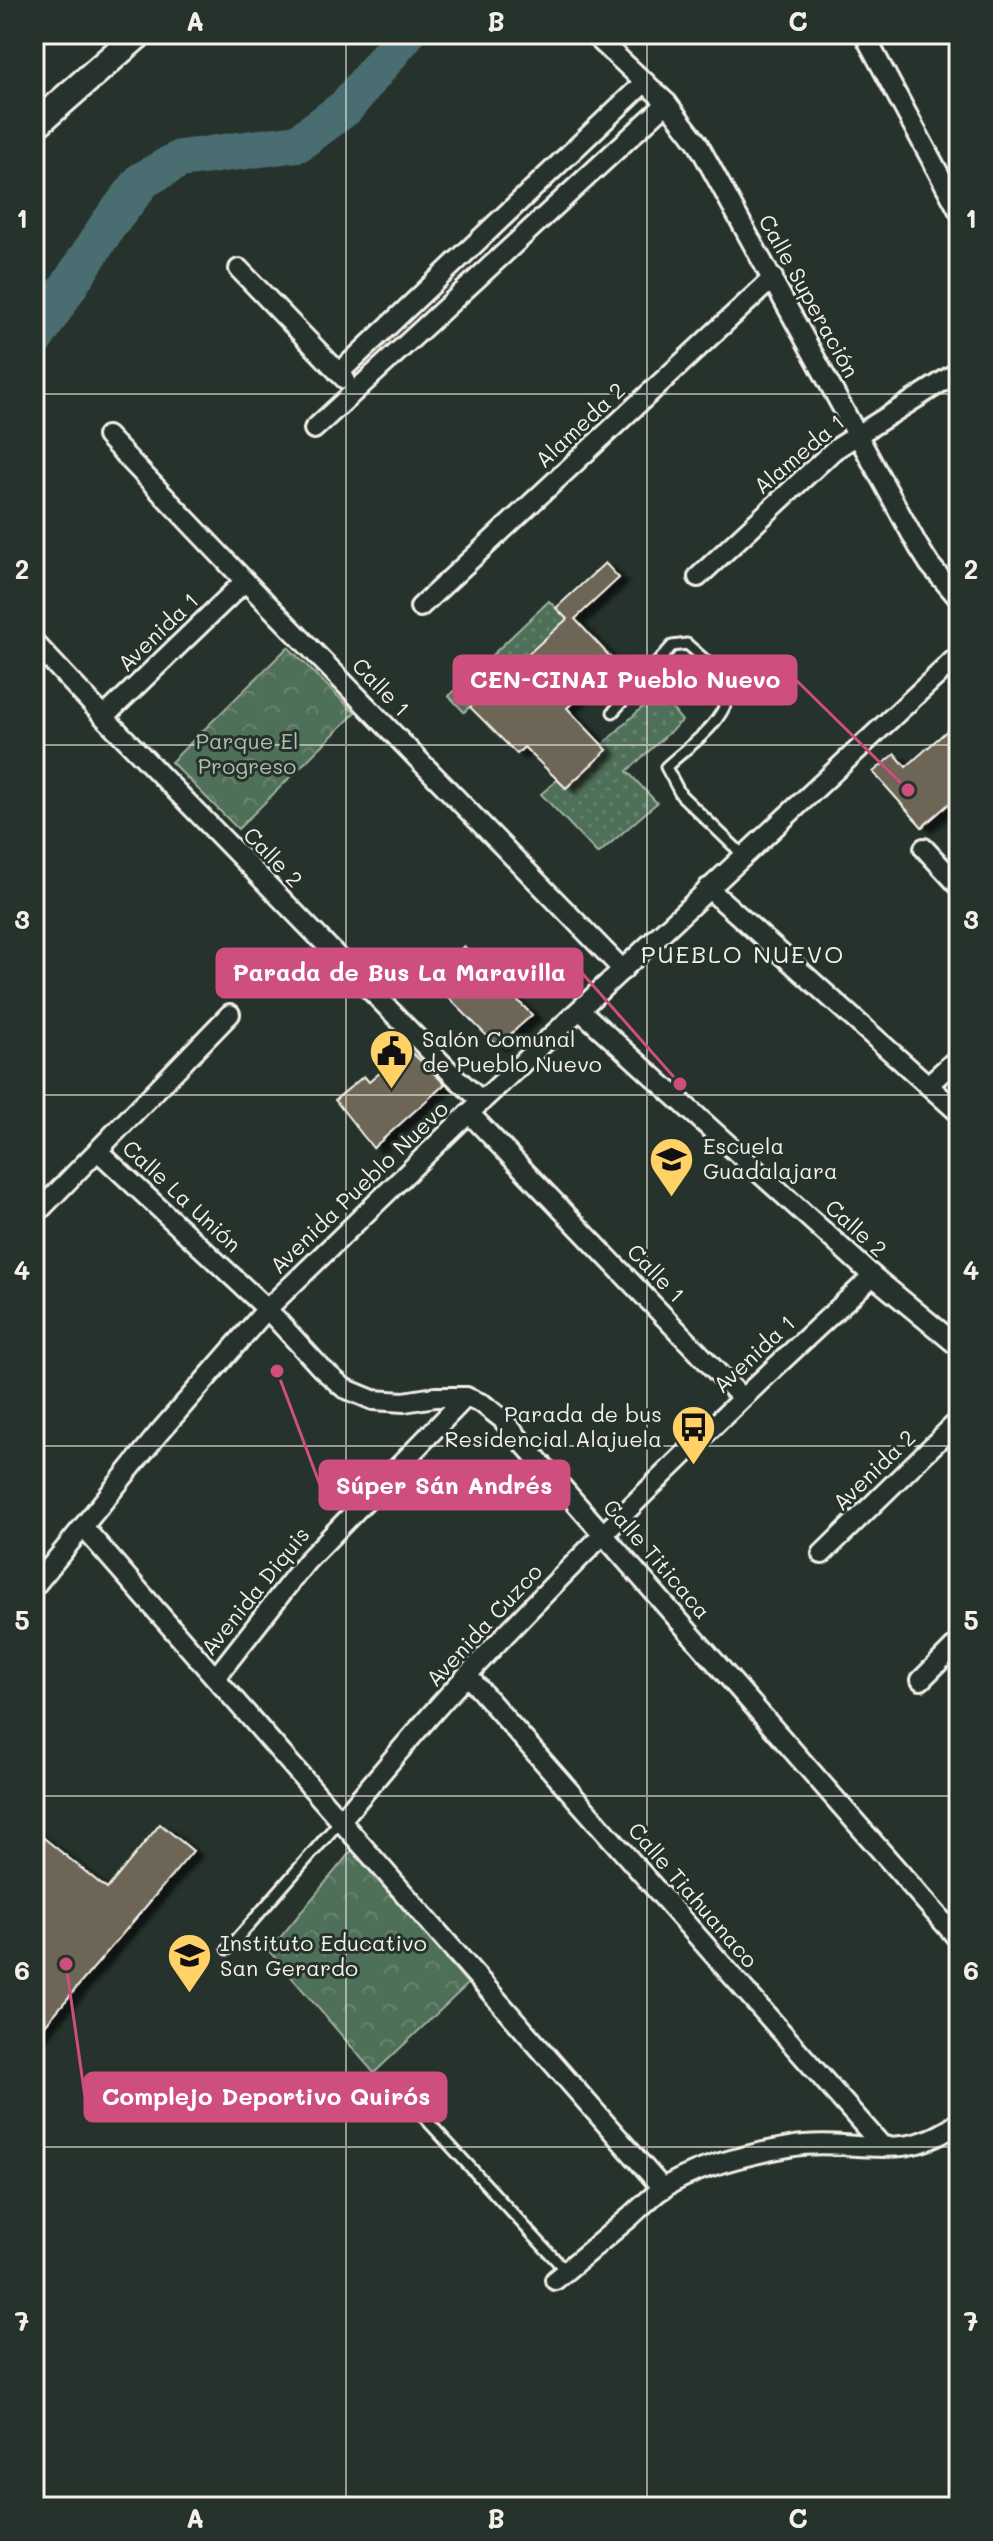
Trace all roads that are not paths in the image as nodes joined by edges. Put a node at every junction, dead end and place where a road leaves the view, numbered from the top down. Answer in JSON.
{"nodes":[{"id":1,"x":593,"y":34,"type":"edge"},
{"id":2,"x":864,"y":34,"type":"edge"},
{"id":3,"x":137,"y":35,"type":"edge"},
{"id":4,"x":645,"y":82,"type":"junction"},
{"id":5,"x":667,"y":103,"type":"junction"},
{"id":6,"x":34,"y":126,"type":"edge"},
{"id":7,"x":959,"y":211,"type":"edge"},
{"id":8,"x":239,"y":269,"type":"dead end"},
{"id":9,"x":773,"y":278,"type":"junction"},
{"id":10,"x":959,"y":371,"type":"edge"},
{"id":11,"x":339,"y":373,"type":"junction"},
{"id":12,"x":355,"y":390,"type":"junction"},
{"id":13,"x":314,"y":429,"type":"dead end"},
{"id":14,"x":858,"y":435,"type":"junction"},
{"id":15,"x":107,"y":436,"type":"dead end"},
{"id":16,"x":698,"y":577,"type":"dead end"},
{"id":17,"x":245,"y":581,"type":"junction"},
{"id":18,"x":959,"y":599,"type":"edge"},
{"id":19,"x":420,"y":607,"type":"dead end"},
{"id":20,"x":34,"y":642,"type":"edge"},
{"id":21,"x":959,"y":655,"type":"edge"},
{"id":22,"x":613,"y":712,"type":"dead end"},
{"id":23,"x":104,"y":717,"type":"junction"},
{"id":24,"x":924,"y":848,"type":"dead end"},
{"id":25,"x":743,"y":855,"type":"junction"},
{"id":26,"x":959,"y":886,"type":"edge"},
{"id":27,"x":708,"y":888,"type":"junction"},
{"id":28,"x":623,"y":970,"type":"junction"},
{"id":29,"x":581,"y":1011,"type":"junction"},
{"id":30,"x":230,"y":1014,"type":"dead end"},
{"id":31,"x":959,"y":1057,"type":"edge"},
{"id":32,"x":928,"y":1085,"type":"junction"},
{"id":33,"x":476,"y":1107,"type":"junction"},
{"id":34,"x":959,"y":1113,"type":"edge"},
{"id":35,"x":99,"y":1152,"type":"junction"},
{"id":36,"x":34,"y":1216,"type":"edge"},
{"id":37,"x":873,"y":1276,"type":"junction"},
{"id":38,"x":267,"y":1309,"type":"junction"},
{"id":39,"x":959,"y":1347,"type":"edge"},
{"id":40,"x":466,"y":1397,"type":"junction"},
{"id":41,"x":741,"y":1397,"type":"junction"},
{"id":42,"x":959,"y":1420,"type":"edge"},
{"id":43,"x":669,"y":1469,"type":"joint"},
{"id":44,"x":84,"y":1528,"type":"junction"},
{"id":45,"x":603,"y":1535,"type":"junction"},
{"id":46,"x":822,"y":1554,"type":"dead end"},
{"id":47,"x":34,"y":1587,"type":"edge"},
{"id":48,"x":959,"y":1642,"type":"edge"},
{"id":49,"x":467,"y":1675,"type":"junction"},
{"id":50,"x":216,"y":1677,"type":"junction"},
{"id":51,"x":921,"y":1680,"type":"dead end"},
{"id":52,"x":341,"y":1820,"type":"junction"},
{"id":53,"x":959,"y":1940,"type":"edge"},
{"id":54,"x":228,"y":1949,"type":"dead end"},
{"id":55,"x":410,"y":2102,"type":"dead end"},
{"id":56,"x":959,"y":2122,"type":"edge"},
{"id":57,"x":883,"y":2147,"type":"junction"},
{"id":58,"x":663,"y":2189,"type":"junction"},
{"id":59,"x":560,"y":2276,"type":"joint"}],
"edges":[{"from":1,"to":4,"type":"street","name":"Calle Superación"},
{"from":2,"to":7,"type":"street"},
{"from":3,"to":6,"type":"street"},
{"from":4,"to":5,"type":"street","name":"Calle Superación"},
{"from":4,"to":11,"type":"street"},
{"from":5,"to":9,"type":"street","name":"Calle Superación"},
{"from":5,"to":12,"type":"street"},
{"from":8,"to":11,"type":"street"},
{"from":9,"to":14,"type":"street","name":"Calle Superación"},
{"from":9,"to":19,"type":"street","name":"Alameda 2"},
{"from":10,"to":14,"type":"street","name":"Alameda 1"},
{"from":11,"to":12,"type":"street"},
{"from":12,"to":13,"type":"street"},
{"from":14,"to":16,"type":"street","name":"Alameda 1"},
{"from":14,"to":18,"type":"street","name":"Calle Superación"},
{"from":15,"to":17,"type":"street","name":"Calle 1"},
{"from":17,"to":23,"type":"street","name":"Avenida 1"},
{"from":17,"to":28,"type":"street","name":"Calle 1"},
{"from":20,"to":23,"type":"street","name":"Calle 2"},
{"from":21,"to":25,"type":"street","name":"Avenida Pueblo Nuevo"},
{"from":22,"to":25,"type":"lane"},
{"from":23,"to":33,"type":"street","name":"Calle 2"},
{"from":24,"to":26,"type":"street"},
{"from":25,"to":27,"type":"street","name":"Avenida Pueblo Nuevo"},
{"from":27,"to":28,"type":"street","name":"Avenida Pueblo Nuevo"},
{"from":27,"to":32,"type":"street"},
{"from":28,"to":29,"type":"street","name":"Avenida Pueblo Nuevo"},
{"from":29,"to":33,"type":"street","name":"Avenida Pueblo Nuevo"},
{"from":29,"to":37,"type":"street","name":"Calle 2"},
{"from":30,"to":35,"type":"street"},
{"from":31,"to":32,"type":"street"},
{"from":32,"to":34,"type":"street"},
{"from":33,"to":38,"type":"street","name":"Avenida Pueblo Nuevo"},
{"from":33,"to":41,"type":"street","name":"Calle 1"},
{"from":35,"to":36,"type":"street"},
{"from":35,"to":38,"type":"street","name":"Calle La Unión"},
{"from":37,"to":39,"type":"street","name":"Calle 2"},
{"from":37,"to":41,"type":"street","name":"Avenida 1"},
{"from":38,"to":40,"type":"street"},
{"from":38,"to":44,"type":"street","name":"Avenida Pueblo Nuevo"},
{"from":40,"to":45,"type":"street","name":"Calle Titicaca"},
{"from":40,"to":50,"type":"street","name":"Avenida Diquis"},
{"from":41,"to":43,"type":"street","name":"Avenida 1"},
{"from":42,"to":46,"type":"street","name":"Avenida 2"},
{"from":43,"to":45,"type":"street","name":"Avenida Cuzco"},
{"from":44,"to":47,"type":"street","name":"Avenida Pueblo Nuevo"},
{"from":44,"to":50,"type":"street"},
{"from":45,"to":49,"type":"street","name":"Avenida Cuzco"},
{"from":45,"to":53,"type":"street","name":"Calle Titicaca"},
{"from":48,"to":51,"type":"street"},
{"from":49,"to":52,"type":"street","name":"Avenida Cuzco"},
{"from":49,"to":57,"type":"street","name":"Calle Tiahuanaco"},
{"from":50,"to":52,"type":"street"},
{"from":52,"to":54,"type":"lane"},
{"from":52,"to":58,"type":"street"},
{"from":55,"to":59,"type":"lane"},
{"from":56,"to":57,"type":"street"},
{"from":57,"to":58,"type":"street"},
{"from":58,"to":59,"type":"street"}]}
